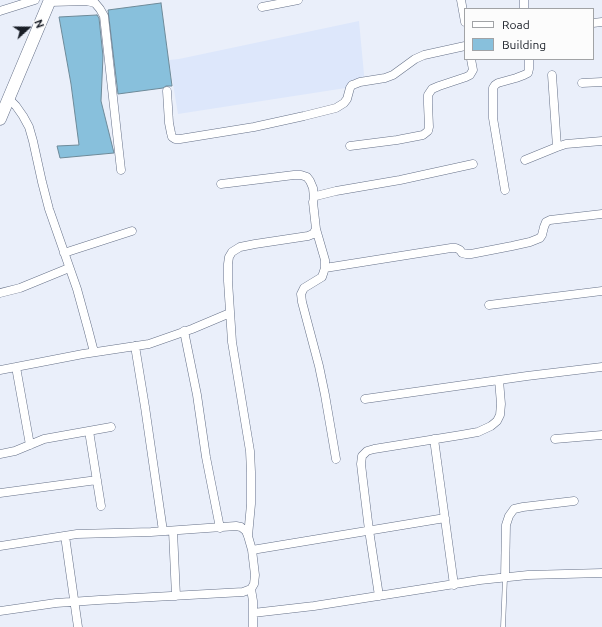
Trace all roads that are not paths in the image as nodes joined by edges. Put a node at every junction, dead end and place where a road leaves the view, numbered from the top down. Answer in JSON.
{"nodes":[{"id":1,"x":35,"y":0,"type":"edge"},
{"id":2,"x":298,"y":0,"type":"edge"},
{"id":3,"x":461,"y":0,"type":"edge"},
{"id":4,"x":50,"y":1,"type":"edge"},
{"id":5,"x":262,"y":7,"type":"dead end"},
{"id":6,"x":0,"y":11,"type":"edge"},
{"id":7,"x":464,"y":16,"type":"edge"},
{"id":8,"x":464,"y":46,"type":"edge"},
{"id":9,"x":471,"y":60,"type":"edge"},
{"id":10,"x":529,"y":60,"type":"edge"},
{"id":11,"x":552,"y":75,"type":"dead end"},
{"id":12,"x":602,"y":82,"type":"edge"},
{"id":13,"x":582,"y":84,"type":"dead end"},
{"id":14,"x":166,"y":90,"type":"dead end"},
{"id":15,"x":9,"y":100,"type":"junction"},
{"id":16,"x":0,"y":119,"type":"edge"},
{"id":17,"x":602,"y":141,"type":"edge"},
{"id":18,"x":350,"y":146,"type":"dead end"},
{"id":19,"x":557,"y":147,"type":"junction"},
{"id":20,"x":525,"y":160,"type":"dead end"},
{"id":21,"x":473,"y":164,"type":"dead end"},
{"id":22,"x":121,"y":170,"type":"dead end"},
{"id":23,"x":221,"y":184,"type":"dead end"},
{"id":24,"x":505,"y":190,"type":"dead end"},
{"id":25,"x":314,"y":198,"type":"junction"},
{"id":26,"x":602,"y":214,"type":"edge"},
{"id":27,"x":316,"y":229,"type":"junction"},
{"id":28,"x":132,"y":231,"type":"dead end"},
{"id":29,"x":64,"y":253,"type":"junction"},
{"id":30,"x":69,"y":268,"type":"junction"},
{"id":31,"x":325,"y":268,"type":"junction"},
{"id":32,"x":602,"y":291,"type":"edge"},
{"id":33,"x":0,"y":293,"type":"edge"},
{"id":34,"x":489,"y":305,"type":"dead end"},
{"id":35,"x":230,"y":313,"type":"junction"},
{"id":36,"x":184,"y":332,"type":"junction"},
{"id":37,"x":135,"y":346,"type":"junction"},
{"id":38,"x":94,"y":352,"type":"junction"},
{"id":39,"x":16,"y":367,"type":"junction"},
{"id":40,"x":602,"y":367,"type":"edge"},
{"id":41,"x":0,"y":370,"type":"edge"},
{"id":42,"x":499,"y":380,"type":"junction"},
{"id":43,"x":365,"y":399,"type":"dead end"},
{"id":44,"x":111,"y":427,"type":"dead end"},
{"id":45,"x":89,"y":431,"type":"junction"},
{"id":46,"x":602,"y":435,"type":"edge"},
{"id":47,"x":434,"y":439,"type":"junction"},
{"id":48,"x":555,"y":439,"type":"dead end"},
{"id":49,"x":30,"y":445,"type":"junction"},
{"id":50,"x":0,"y":454,"type":"edge"},
{"id":51,"x":336,"y":459,"type":"dead end"},
{"id":52,"x":97,"y":480,"type":"junction"},
{"id":53,"x":0,"y":493,"type":"edge"},
{"id":54,"x":574,"y":501,"type":"dead end"},
{"id":55,"x":101,"y":506,"type":"dead end"},
{"id":56,"x":445,"y":518,"type":"junction"},
{"id":57,"x":220,"y":528,"type":"junction"},
{"id":58,"x":369,"y":530,"type":"junction"},
{"id":59,"x":163,"y":531,"type":"junction"},
{"id":60,"x":173,"y":531,"type":"junction"},
{"id":61,"x":65,"y":536,"type":"junction"},
{"id":62,"x":248,"y":536,"type":"junction"},
{"id":63,"x":0,"y":546,"type":"edge"},
{"id":64,"x":252,"y":550,"type":"junction"},
{"id":65,"x":602,"y":573,"type":"edge"},
{"id":66,"x":505,"y":578,"type":"junction"},
{"id":67,"x":454,"y":585,"type":"junction"},
{"id":68,"x":251,"y":589,"type":"junction"},
{"id":69,"x":176,"y":596,"type":"junction"},
{"id":70,"x":379,"y":596,"type":"junction"},
{"id":71,"x":74,"y":602,"type":"junction"},
{"id":72,"x":0,"y":611,"type":"edge"},
{"id":73,"x":253,"y":613,"type":"junction"},
{"id":74,"x":78,"y":627,"type":"edge"},
{"id":75,"x":253,"y":627,"type":"edge"},
{"id":76,"x":503,"y":627,"type":"edge"}],
"edges":[{"from":1,"to":6,"type":"street"},
{"from":2,"to":5,"type":"street"},
{"from":3,"to":7,"type":"street"},
{"from":4,"to":15,"type":"street"},
{"from":4,"to":22,"type":"street"},
{"from":8,"to":14,"type":"street"},
{"from":9,"to":18,"type":"street"},
{"from":10,"to":24,"type":"street"},
{"from":11,"to":19,"type":"street"},
{"from":12,"to":13,"type":"street"},
{"from":15,"to":16,"type":"street"},
{"from":15,"to":29,"type":"street"},
{"from":17,"to":19,"type":"street"},
{"from":19,"to":20,"type":"street"},
{"from":21,"to":25,"type":"street"},
{"from":23,"to":25,"type":"street"},
{"from":25,"to":27,"type":"street"},
{"from":26,"to":31,"type":"street"},
{"from":27,"to":31,"type":"street"},
{"from":27,"to":35,"type":"street"},
{"from":28,"to":29,"type":"street"},
{"from":29,"to":30,"type":"street"},
{"from":30,"to":33,"type":"street"},
{"from":30,"to":38,"type":"street"},
{"from":31,"to":51,"type":"street"},
{"from":32,"to":34,"type":"street"},
{"from":35,"to":36,"type":"street"},
{"from":35,"to":62,"type":"street"},
{"from":36,"to":37,"type":"street"},
{"from":36,"to":57,"type":"street"},
{"from":37,"to":38,"type":"street"},
{"from":37,"to":59,"type":"street"},
{"from":38,"to":39,"type":"street"},
{"from":39,"to":41,"type":"street"},
{"from":39,"to":49,"type":"street"},
{"from":40,"to":42,"type":"street"},
{"from":42,"to":43,"type":"street"},
{"from":42,"to":47,"type":"street"},
{"from":44,"to":45,"type":"street"},
{"from":45,"to":49,"type":"street"},
{"from":45,"to":52,"type":"street"},
{"from":46,"to":48,"type":"street"},
{"from":47,"to":56,"type":"street"},
{"from":47,"to":58,"type":"street"},
{"from":49,"to":50,"type":"street"},
{"from":52,"to":53,"type":"street"},
{"from":52,"to":55,"type":"street"},
{"from":54,"to":66,"type":"street"},
{"from":56,"to":58,"type":"street"},
{"from":56,"to":67,"type":"street"},
{"from":57,"to":60,"type":"street"},
{"from":57,"to":62,"type":"street"},
{"from":58,"to":64,"type":"street"},
{"from":58,"to":70,"type":"street"},
{"from":59,"to":60,"type":"street"},
{"from":59,"to":61,"type":"street"},
{"from":60,"to":69,"type":"street"},
{"from":61,"to":63,"type":"street"},
{"from":61,"to":71,"type":"street"},
{"from":62,"to":64,"type":"street"},
{"from":64,"to":68,"type":"street"},
{"from":65,"to":66,"type":"street"},
{"from":66,"to":67,"type":"street"},
{"from":66,"to":76,"type":"lane"},
{"from":67,"to":70,"type":"street"},
{"from":68,"to":69,"type":"street"},
{"from":68,"to":73,"type":"street"},
{"from":69,"to":71,"type":"street"},
{"from":70,"to":73,"type":"street"},
{"from":71,"to":72,"type":"street"},
{"from":71,"to":74,"type":"street"},
{"from":73,"to":75,"type":"street"}]}
